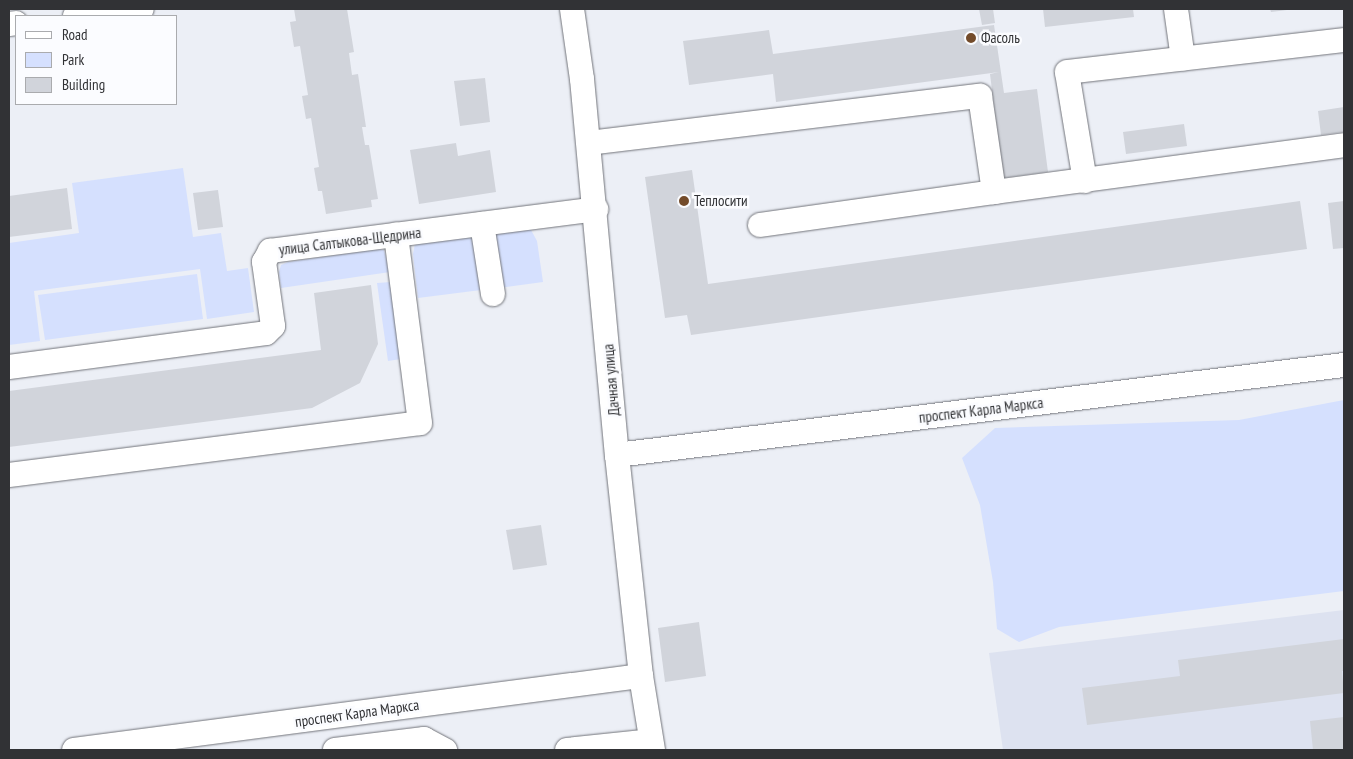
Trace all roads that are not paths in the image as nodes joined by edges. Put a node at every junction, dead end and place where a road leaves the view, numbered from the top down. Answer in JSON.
{"nodes":[{"id":1,"x":142,"y":9,"type":"edge"},
{"id":2,"x":572,"y":9,"type":"edge"},
{"id":3,"x":1176,"y":9,"type":"edge"},
{"id":4,"x":85,"y":15,"type":"edge"},
{"id":5,"x":1344,"y":40,"type":"edge"},
{"id":6,"x":1183,"y":59,"type":"junction"},
{"id":7,"x":589,"y":143,"type":"junction"},
{"id":8,"x":1344,"y":145,"type":"edge"},
{"id":9,"x":1085,"y":180,"type":"junction"},
{"id":10,"x":994,"y":192,"type":"junction"},
{"id":11,"x":596,"y":209,"type":"junction"},
{"id":12,"x":482,"y":224,"type":"junction"},
{"id":13,"x":760,"y":225,"type":"dead end"},
{"id":14,"x":396,"y":235,"type":"junction"},
{"id":15,"x":492,"y":294,"type":"dead end"},
{"id":16,"x":1344,"y":365,"type":"edge"},
{"id":17,"x":9,"y":367,"type":"edge"},
{"id":18,"x":617,"y":455,"type":"junction"},
{"id":19,"x":9,"y":475,"type":"edge"},
{"id":20,"x":641,"y":676,"type":"junction"},
{"id":21,"x":652,"y":745,"type":"edge"},
{"id":22,"x":74,"y":750,"type":"edge"},
{"id":23,"x":335,"y":750,"type":"edge"},
{"id":24,"x":445,"y":750,"type":"edge"},
{"id":25,"x":567,"y":750,"type":"edge"}],
"edges":[{"from":1,"to":4,"type":"street"},
{"from":2,"to":7,"type":"street","name":"Дачная улица"},
{"from":3,"to":6,"type":"street"},
{"from":5,"to":6,"type":"street"},
{"from":6,"to":9,"type":"street"},
{"from":7,"to":10,"type":"street"},
{"from":7,"to":11,"type":"street","name":"Дачная улица"},
{"from":8,"to":9,"type":"street"},
{"from":9,"to":10,"type":"street"},
{"from":10,"to":13,"type":"street"},
{"from":11,"to":12,"type":"street","name":"улица Салтыкова-Щедрина"},
{"from":11,"to":18,"type":"street","name":"Дачная улица"},
{"from":12,"to":14,"type":"street","name":"улица Салтыкова-Щедрина"},
{"from":12,"to":15,"type":"street"},
{"from":14,"to":17,"type":"street","name":"улица Салтыкова-Щедрина"},
{"from":14,"to":19,"type":"street"},
{"from":16,"to":18,"type":"street","name":"проспект Карла Маркса"},
{"from":18,"to":20,"type":"street","name":"Дачная улица"},
{"from":20,"to":21,"type":"street","name":"Дачная улица"},
{"from":20,"to":22,"type":"street","name":"проспект Карла Маркса"},
{"from":21,"to":25,"type":"street"},
{"from":23,"to":24,"type":"street"}]}
